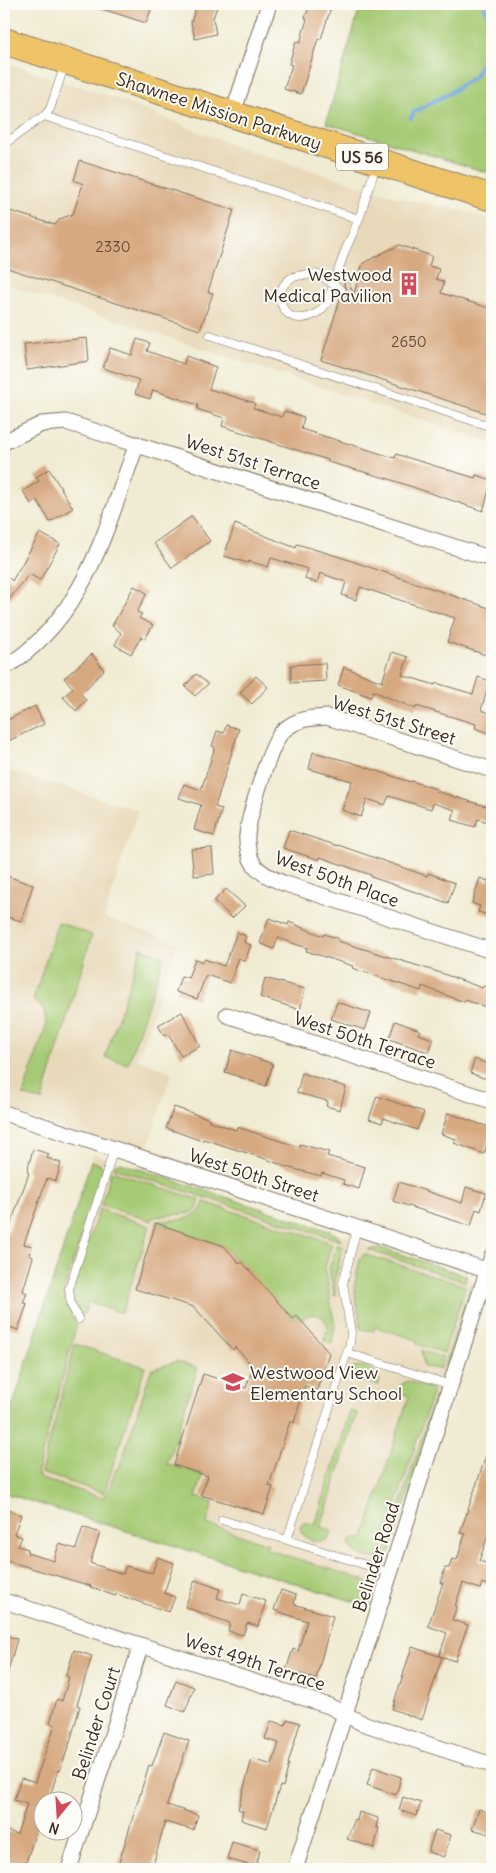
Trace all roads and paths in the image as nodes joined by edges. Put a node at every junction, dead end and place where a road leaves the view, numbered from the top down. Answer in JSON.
{"nodes":[{"id":1,"x":269,"y":4,"type":"edge"},
{"id":2,"x":4,"y":41,"type":"edge"},
{"id":3,"x":66,"y":62,"type":"junction"},
{"id":4,"x":44,"y":116,"type":"junction"},
{"id":5,"x":232,"y":116,"type":"junction"},
{"id":6,"x":4,"y":144,"type":"edge"},
{"id":7,"x":378,"y":162,"type":"junction"},
{"id":8,"x":492,"y":198,"type":"edge"},
{"id":9,"x":359,"y":219,"type":"junction"},
{"id":10,"x":342,"y":291,"type":"dead end"},
{"id":11,"x":210,"y":335,"type":"dead end"},
{"id":12,"x":492,"y":427,"type":"edge"},
{"id":13,"x":4,"y":442,"type":"edge"},
{"id":14,"x":137,"y":444,"type":"junction"},
{"id":15,"x":492,"y":558,"type":"edge"},
{"id":16,"x":4,"y":668,"type":"edge"},
{"id":17,"x":492,"y":770,"type":"edge"},
{"id":18,"x":262,"y":782,"type":"joint"},
{"id":19,"x":492,"y":951,"type":"edge"},
{"id":20,"x":227,"y":1015,"type":"dead end"},
{"id":21,"x":492,"y":1102,"type":"edge"},
{"id":22,"x":4,"y":1113,"type":"edge"},
{"id":23,"x":114,"y":1149,"type":"junction"},
{"id":24,"x":357,"y":1228,"type":"junction"},
{"id":25,"x":491,"y":1267,"type":"edge"},
{"id":26,"x":79,"y":1319,"type":"dead end"},
{"id":27,"x":347,"y":1353,"type":"junction"},
{"id":28,"x":451,"y":1385,"type":"junction"},
{"id":29,"x":222,"y":1520,"type":"dead end"},
{"id":30,"x":287,"y":1540,"type":"junction"},
{"id":31,"x":391,"y":1573,"type":"junction"},
{"id":32,"x":4,"y":1601,"type":"edge"},
{"id":33,"x":141,"y":1645,"type":"junction"},
{"id":34,"x":346,"y":1714,"type":"junction"},
{"id":35,"x":492,"y":1765,"type":"edge"},
{"id":36,"x":69,"y":1869,"type":"edge"},
{"id":37,"x":295,"y":1869,"type":"edge"}],
"edges":[{"from":1,"to":5,"type":"street"},
{"from":2,"to":3,"type":"highway","name":"Shawnee Mission Parkway","number":"US 56"},
{"from":3,"to":4,"type":"lane"},
{"from":3,"to":5,"type":"highway","name":"Shawnee Mission Parkway","number":"US 56"},
{"from":4,"to":6,"type":"lane"},
{"from":4,"to":9,"type":"lane"},
{"from":5,"to":7,"type":"highway","name":"Shawnee Mission Parkway","number":"US 56"},
{"from":7,"to":8,"type":"highway","name":"Shawnee Mission Parkway","number":"US 56"},
{"from":7,"to":9,"type":"lane"},
{"from":9,"to":10,"type":"lane","bridge":true},
{"from":11,"to":12,"type":"lane"},
{"from":13,"to":14,"type":"street","name":"West 51st Terrace"},
{"from":14,"to":15,"type":"street","name":"West 51st Terrace"},
{"from":14,"to":16,"type":"street"},
{"from":17,"to":18,"type":"street","name":"West 51st Street"},
{"from":18,"to":19,"type":"street","name":"West 50th Place"},
{"from":20,"to":21,"type":"street","name":"West 50th Terrace"},
{"from":22,"to":23,"type":"street","name":"West 50th Street"},
{"from":23,"to":24,"type":"street","name":"West 50th Street"},
{"from":23,"to":26,"type":"lane"},
{"from":24,"to":25,"type":"street","name":"West 50th Street"},
{"from":24,"to":27,"type":"lane"},
{"from":25,"to":28,"type":"street","name":"Belinder Road"},
{"from":27,"to":28,"type":"lane"},
{"from":27,"to":30,"type":"lane"},
{"from":28,"to":31,"type":"street","name":"Belinder Road"},
{"from":29,"to":30,"type":"lane"},
{"from":30,"to":31,"type":"lane"},
{"from":31,"to":34,"type":"street","name":"Belinder Road"},
{"from":32,"to":33,"type":"street","name":"West 49th Terrace"},
{"from":33,"to":34,"type":"street","name":"West 49th Terrace"},
{"from":33,"to":36,"type":"street","name":"Belinder Court"},
{"from":34,"to":35,"type":"street","name":"West 49th Terrace"},
{"from":34,"to":37,"type":"street","name":"Belinder Road"}]}
